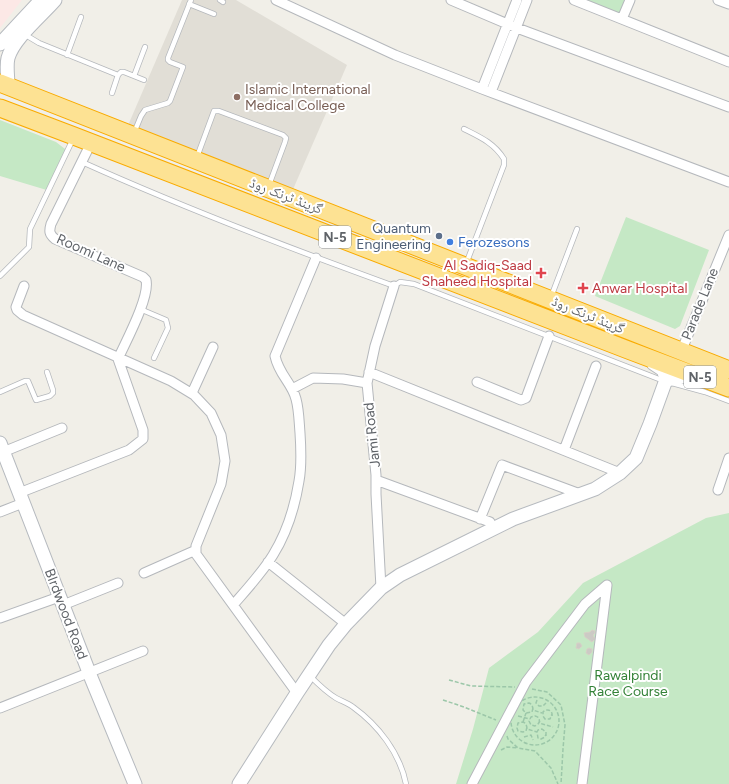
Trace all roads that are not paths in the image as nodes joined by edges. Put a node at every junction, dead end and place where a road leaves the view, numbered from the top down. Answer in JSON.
{"nodes":[{"id":1,"x":41,"y":0,"type":"edge"},
{"id":2,"x":55,"y":0,"type":"edge"},
{"id":3,"x":276,"y":0,"type":"edge"},
{"id":4,"x":451,"y":0,"type":"edge"},
{"id":5,"x":517,"y":0,"type":"edge"},
{"id":6,"x":526,"y":0,"type":"edge"},
{"id":7,"x":574,"y":0,"type":"edge"},
{"id":8,"x":630,"y":0,"type":"edge"},
{"id":9,"x":718,"y":0,"type":"edge"},
{"id":10,"x":190,"y":2,"type":"edge"},
{"id":11,"x":729,"y":4,"type":"edge"},
{"id":12,"x":214,"y":14,"type":"dead end"},
{"id":13,"x":81,"y":17,"type":"dead end"},
{"id":14,"x":622,"y":19,"type":"junction"},
{"id":15,"x":512,"y":26,"type":"junction"},
{"id":16,"x":24,"y":34,"type":"junction"},
{"id":17,"x":0,"y":44,"type":"edge"},
{"id":18,"x":145,"y":47,"type":"dead end"},
{"id":19,"x":67,"y":55,"type":"junction"},
{"id":20,"x":729,"y":62,"type":"edge"},
{"id":21,"x":118,"y":75,"type":"junction"},
{"id":22,"x":134,"y":76,"type":"junction"},
{"id":23,"x":144,"y":80,"type":"dead end"},
{"id":24,"x":4,"y":84,"type":"edge"},
{"id":25,"x":482,"y":89,"type":"junction"},
{"id":26,"x":491,"y":92,"type":"junction"},
{"id":27,"x":112,"y":93,"type":"dead end"},
{"id":28,"x":729,"y":107,"type":"edge"},
{"id":29,"x":0,"y":108,"type":"edge"},
{"id":30,"x":464,"y":129,"type":"dead end"},
{"id":31,"x":74,"y":136,"type":"junction"},
{"id":32,"x":133,"y":136,"type":"junction"},
{"id":33,"x":91,"y":143,"type":"junction"},
{"id":34,"x":196,"y":160,"type":"junction"},
{"id":35,"x":82,"y":162,"type":"junction"},
{"id":36,"x":729,"y":182,"type":"edge"},
{"id":37,"x":268,"y":189,"type":"junction"},
{"id":38,"x":577,"y":229,"type":"dead end"},
{"id":39,"x":729,"y":235,"type":"edge"},
{"id":40,"x":316,"y":258,"type":"junction"},
{"id":41,"x":465,"y":266,"type":"junction"},
{"id":42,"x":0,"y":276,"type":"edge"},
{"id":43,"x":24,"y":286,"type":"dead end"},
{"id":44,"x":394,"y":286,"type":"junction"},
{"id":45,"x":550,"y":300,"type":"junction"},
{"id":46,"x":140,"y":309,"type":"junction"},
{"id":47,"x":549,"y":336,"type":"junction"},
{"id":48,"x":213,"y":347,"type":"dead end"},
{"id":49,"x":681,"y":352,"type":"junction"},
{"id":50,"x":638,"y":354,"type":"junction"},
{"id":51,"x":154,"y":358,"type":"dead end"},
{"id":52,"x":118,"y":359,"type":"junction"},
{"id":53,"x":596,"y":366,"type":"dead end"},
{"id":54,"x":671,"y":366,"type":"junction"},
{"id":55,"x":729,"y":370,"type":"edge"},
{"id":56,"x":47,"y":372,"type":"dead end"},
{"id":57,"x":369,"y":372,"type":"junction"},
{"id":58,"x":697,"y":376,"type":"junction"},
{"id":59,"x":476,"y":382,"type":"dead end"},
{"id":60,"x":666,"y":382,"type":"junction"},
{"id":61,"x":367,"y":383,"type":"junction"},
{"id":62,"x":729,"y":388,"type":"edge"},
{"id":63,"x":292,"y":389,"type":"junction"},
{"id":64,"x":0,"y":392,"type":"edge"},
{"id":65,"x":192,"y":393,"type":"junction"},
{"id":66,"x":729,"y":401,"type":"edge"},
{"id":67,"x":62,"y":428,"type":"dead end"},
{"id":68,"x":2,"y":447,"type":"edge"},
{"id":69,"x":564,"y":450,"type":"junction"},
{"id":70,"x":729,"y":458,"type":"edge"},
{"id":71,"x":620,"y":473,"type":"junction"},
{"id":72,"x":376,"y":480,"type":"junction"},
{"id":73,"x":718,"y":490,"type":"dead end"},
{"id":74,"x":580,"y":494,"type":"junction"},
{"id":75,"x":21,"y":498,"type":"junction"},
{"id":76,"x":0,"y":512,"type":"edge"},
{"id":77,"x":480,"y":519,"type":"junction"},
{"id":78,"x":490,"y":522,"type":"dead end"},
{"id":79,"x":196,"y":550,"type":"junction"},
{"id":80,"x":268,"y":562,"type":"junction"},
{"id":81,"x":144,"y":573,"type":"dead end"},
{"id":82,"x":118,"y":583,"type":"dead end"},
{"id":83,"x":381,"y":588,"type":"junction"},
{"id":84,"x":61,"y":601,"type":"junction"},
{"id":85,"x":233,"y":605,"type":"junction"},
{"id":86,"x":0,"y":618,"type":"edge"},
{"id":87,"x":346,"y":624,"type":"junction"},
{"id":88,"x":143,"y":651,"type":"dead end"},
{"id":89,"x":88,"y":672,"type":"junction"},
{"id":90,"x":309,"y":675,"type":"junction"},
{"id":91,"x":296,"y":693,"type":"junction"},
{"id":92,"x":0,"y":708,"type":"edge"},
{"id":93,"x":135,"y":784,"type":"edge"},
{"id":94,"x":239,"y":784,"type":"edge"},
{"id":95,"x":406,"y":784,"type":"edge"},
{"id":96,"x":472,"y":784,"type":"edge"},
{"id":97,"x":582,"y":784,"type":"edge"}],
"edges":[{"from":1,"to":17,"type":"street"},
{"from":2,"to":16,"type":"street"},
{"from":3,"to":25,"type":"street"},
{"from":4,"to":15,"type":"street"},
{"from":5,"to":15,"type":"street"},
{"from":6,"to":15,"type":"street"},
{"from":7,"to":14,"type":"street"},
{"from":8,"to":14,"type":"street"},
{"from":9,"to":11,"type":"street"},
{"from":10,"to":12,"type":"lane"},
{"from":10,"to":32,"type":"lane"},
{"from":13,"to":19,"type":"lane"},
{"from":14,"to":20,"type":"street"},
{"from":15,"to":25,"type":"street"},
{"from":15,"to":26,"type":"street"},
{"from":15,"to":28,"type":"street"},
{"from":16,"to":19,"type":"lane"},
{"from":16,"to":24,"type":"street"},
{"from":18,"to":22,"type":"lane"},
{"from":19,"to":21,"type":"lane"},
{"from":21,"to":22,"type":"lane"},
{"from":21,"to":27,"type":"lane"},
{"from":22,"to":23,"type":"lane"},
{"from":24,"to":32,"type":"highway","name":"گرینڈ ٹرنک روڈ","number":"N-5"},
{"from":25,"to":26,"type":"street"},
{"from":26,"to":36,"type":"street"},
{"from":29,"to":31,"type":"highway","name":"گرینڈ ٹرنک روڈ","number":"N-5"},
{"from":30,"to":41,"type":"lane"},
{"from":31,"to":33,"type":"highway","name":"گرینڈ ٹرنک روڈ","number":"N-5"},
{"from":31,"to":42,"type":"lane"},
{"from":32,"to":34,"type":"highway","name":"گرینڈ ٹرنک روڈ","number":"N-5"},
{"from":33,"to":35,"type":"street","name":"Roomi Lane"},
{"from":33,"to":50,"type":"highway","name":"گرینڈ ٹرنک روڈ","number":"N-5"},
{"from":34,"to":37,"type":"highway","name":"گرینڈ ٹرنک روڈ","number":"N-5"},
{"from":34,"to":37,"type":"lane"},
{"from":35,"to":40,"type":"lane"},
{"from":35,"to":46,"type":"street","name":"Roomi Lane"},
{"from":37,"to":41,"type":"highway","name":"گرینڈ ٹرنک روڈ","number":"N-5"},
{"from":38,"to":45,"type":"lane"},
{"from":39,"to":49,"type":"street","name":"Parade Lane"},
{"from":40,"to":44,"type":"lane"},
{"from":40,"to":63,"type":"street"},
{"from":41,"to":45,"type":"highway","name":"گرینڈ ٹرنک روڈ","number":"N-5"},
{"from":43,"to":52,"type":"street"},
{"from":44,"to":47,"type":"lane"},
{"from":44,"to":57,"type":"street","name":"Jami Road"},
{"from":45,"to":49,"type":"highway","name":"گرینڈ ٹرنک روڈ","number":"N-5"},
{"from":46,"to":51,"type":"lane"},
{"from":46,"to":52,"type":"street","name":"Roomi Lane"},
{"from":47,"to":59,"type":"street"},
{"from":47,"to":60,"type":"lane"},
{"from":48,"to":65,"type":"street"},
{"from":49,"to":55,"type":"highway","name":"گرینڈ ٹرنک روڈ","number":"N-5"},
{"from":50,"to":54,"type":"highway","name":"گرینڈ ٹرنک روڈ","number":"N-5"},
{"from":50,"to":60,"type":"street"},
{"from":52,"to":65,"type":"street"},
{"from":52,"to":75,"type":"street"},
{"from":53,"to":69,"type":"street"},
{"from":54,"to":58,"type":"highway","name":"گرینڈ ٹرنک روڈ","number":"N-5"},
{"from":54,"to":60,"type":"street"},
{"from":56,"to":64,"type":"lane"},
{"from":57,"to":61,"type":"street","name":"Jami Road"},
{"from":57,"to":69,"type":"street"},
{"from":58,"to":60,"type":"street"},
{"from":58,"to":62,"type":"highway","name":"گرینڈ ٹرنک روڈ","number":"N-5"},
{"from":60,"to":66,"type":"lane"},
{"from":60,"to":71,"type":"street"},
{"from":61,"to":63,"type":"street"},
{"from":61,"to":72,"type":"street","name":"Jami Road"},
{"from":63,"to":80,"type":"street"},
{"from":65,"to":79,"type":"street"},
{"from":67,"to":68,"type":"street"},
{"from":68,"to":75,"type":"street","name":"BIrdwood Road"},
{"from":69,"to":71,"type":"street"},
{"from":70,"to":73,"type":"street"},
{"from":71,"to":74,"type":"street"},
{"from":72,"to":77,"type":"street"},
{"from":72,"to":83,"type":"street","name":"Jami Road"},
{"from":74,"to":77,"type":"street"},
{"from":74,"to":83,"type":"street"},
{"from":75,"to":76,"type":"street"},
{"from":75,"to":84,"type":"street","name":"BIrdwood Road"},
{"from":77,"to":78,"type":"street"},
{"from":79,"to":81,"type":"street"},
{"from":79,"to":85,"type":"street"},
{"from":80,"to":85,"type":"street"},
{"from":80,"to":87,"type":"street"},
{"from":82,"to":84,"type":"street"},
{"from":83,"to":87,"type":"street"},
{"from":84,"to":86,"type":"street"},
{"from":84,"to":89,"type":"street","name":"BIrdwood Road"},
{"from":85,"to":91,"type":"street"},
{"from":87,"to":90,"type":"street"},
{"from":88,"to":89,"type":"street"},
{"from":89,"to":92,"type":"street"},
{"from":89,"to":93,"type":"street","name":"BIrdwood Road"},
{"from":90,"to":91,"type":"street"},
{"from":90,"to":95,"type":"lane"},
{"from":91,"to":94,"type":"street"},
{"from":96,"to":97,"type":"street"}]}
